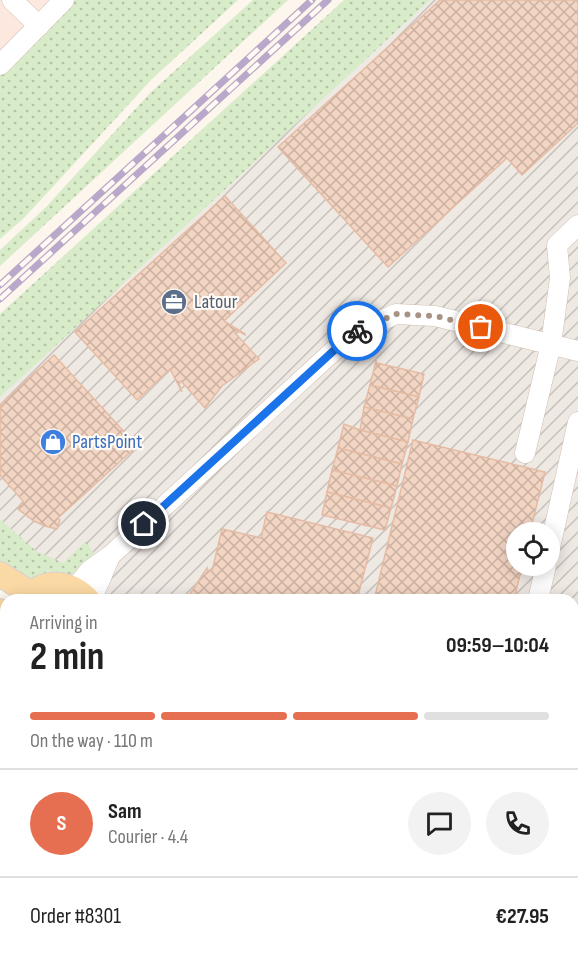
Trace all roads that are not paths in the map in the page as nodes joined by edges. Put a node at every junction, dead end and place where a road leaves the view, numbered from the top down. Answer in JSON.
{"nodes":[{"id":1,"x":12,"y":0,"type":"edge"},
{"id":2,"x":48,"y":10,"type":"edge"},
{"id":3,"x":2,"y":60,"type":"edge"},
{"id":4,"x":578,"y":225,"type":"edge"},
{"id":5,"x":551,"y":344,"type":"junction"},
{"id":6,"x":578,"y":351,"type":"edge"},
{"id":7,"x":578,"y":422,"type":"edge"},
{"id":8,"x":525,"y":453,"type":"dead end"},
{"id":9,"x":556,"y":522,"type":"edge"},
{"id":10,"x":0,"y":574,"type":"edge"},
{"id":11,"x":544,"y":576,"type":"edge"},
{"id":12,"x":25,"y":594,"type":"edge"},
{"id":13,"x":34,"y":594,"type":"edge"},
{"id":14,"x":82,"y":594,"type":"edge"},
{"id":15,"x":85,"y":594,"type":"edge"},
{"id":16,"x":539,"y":594,"type":"edge"}],
"edges":[{"from":1,"to":2,"type":"street"},
{"from":2,"to":3,"type":"street"},
{"from":4,"to":5,"type":"street"},
{"from":5,"to":6,"type":"street"},
{"from":5,"to":8,"type":"street"},
{"from":5,"to":15,"type":"street"},
{"from":7,"to":9,"type":"street"},
{"from":10,"to":12,"type":"main road"},
{"from":11,"to":16,"type":"street"},
{"from":13,"to":14,"type":"main road"}]}
